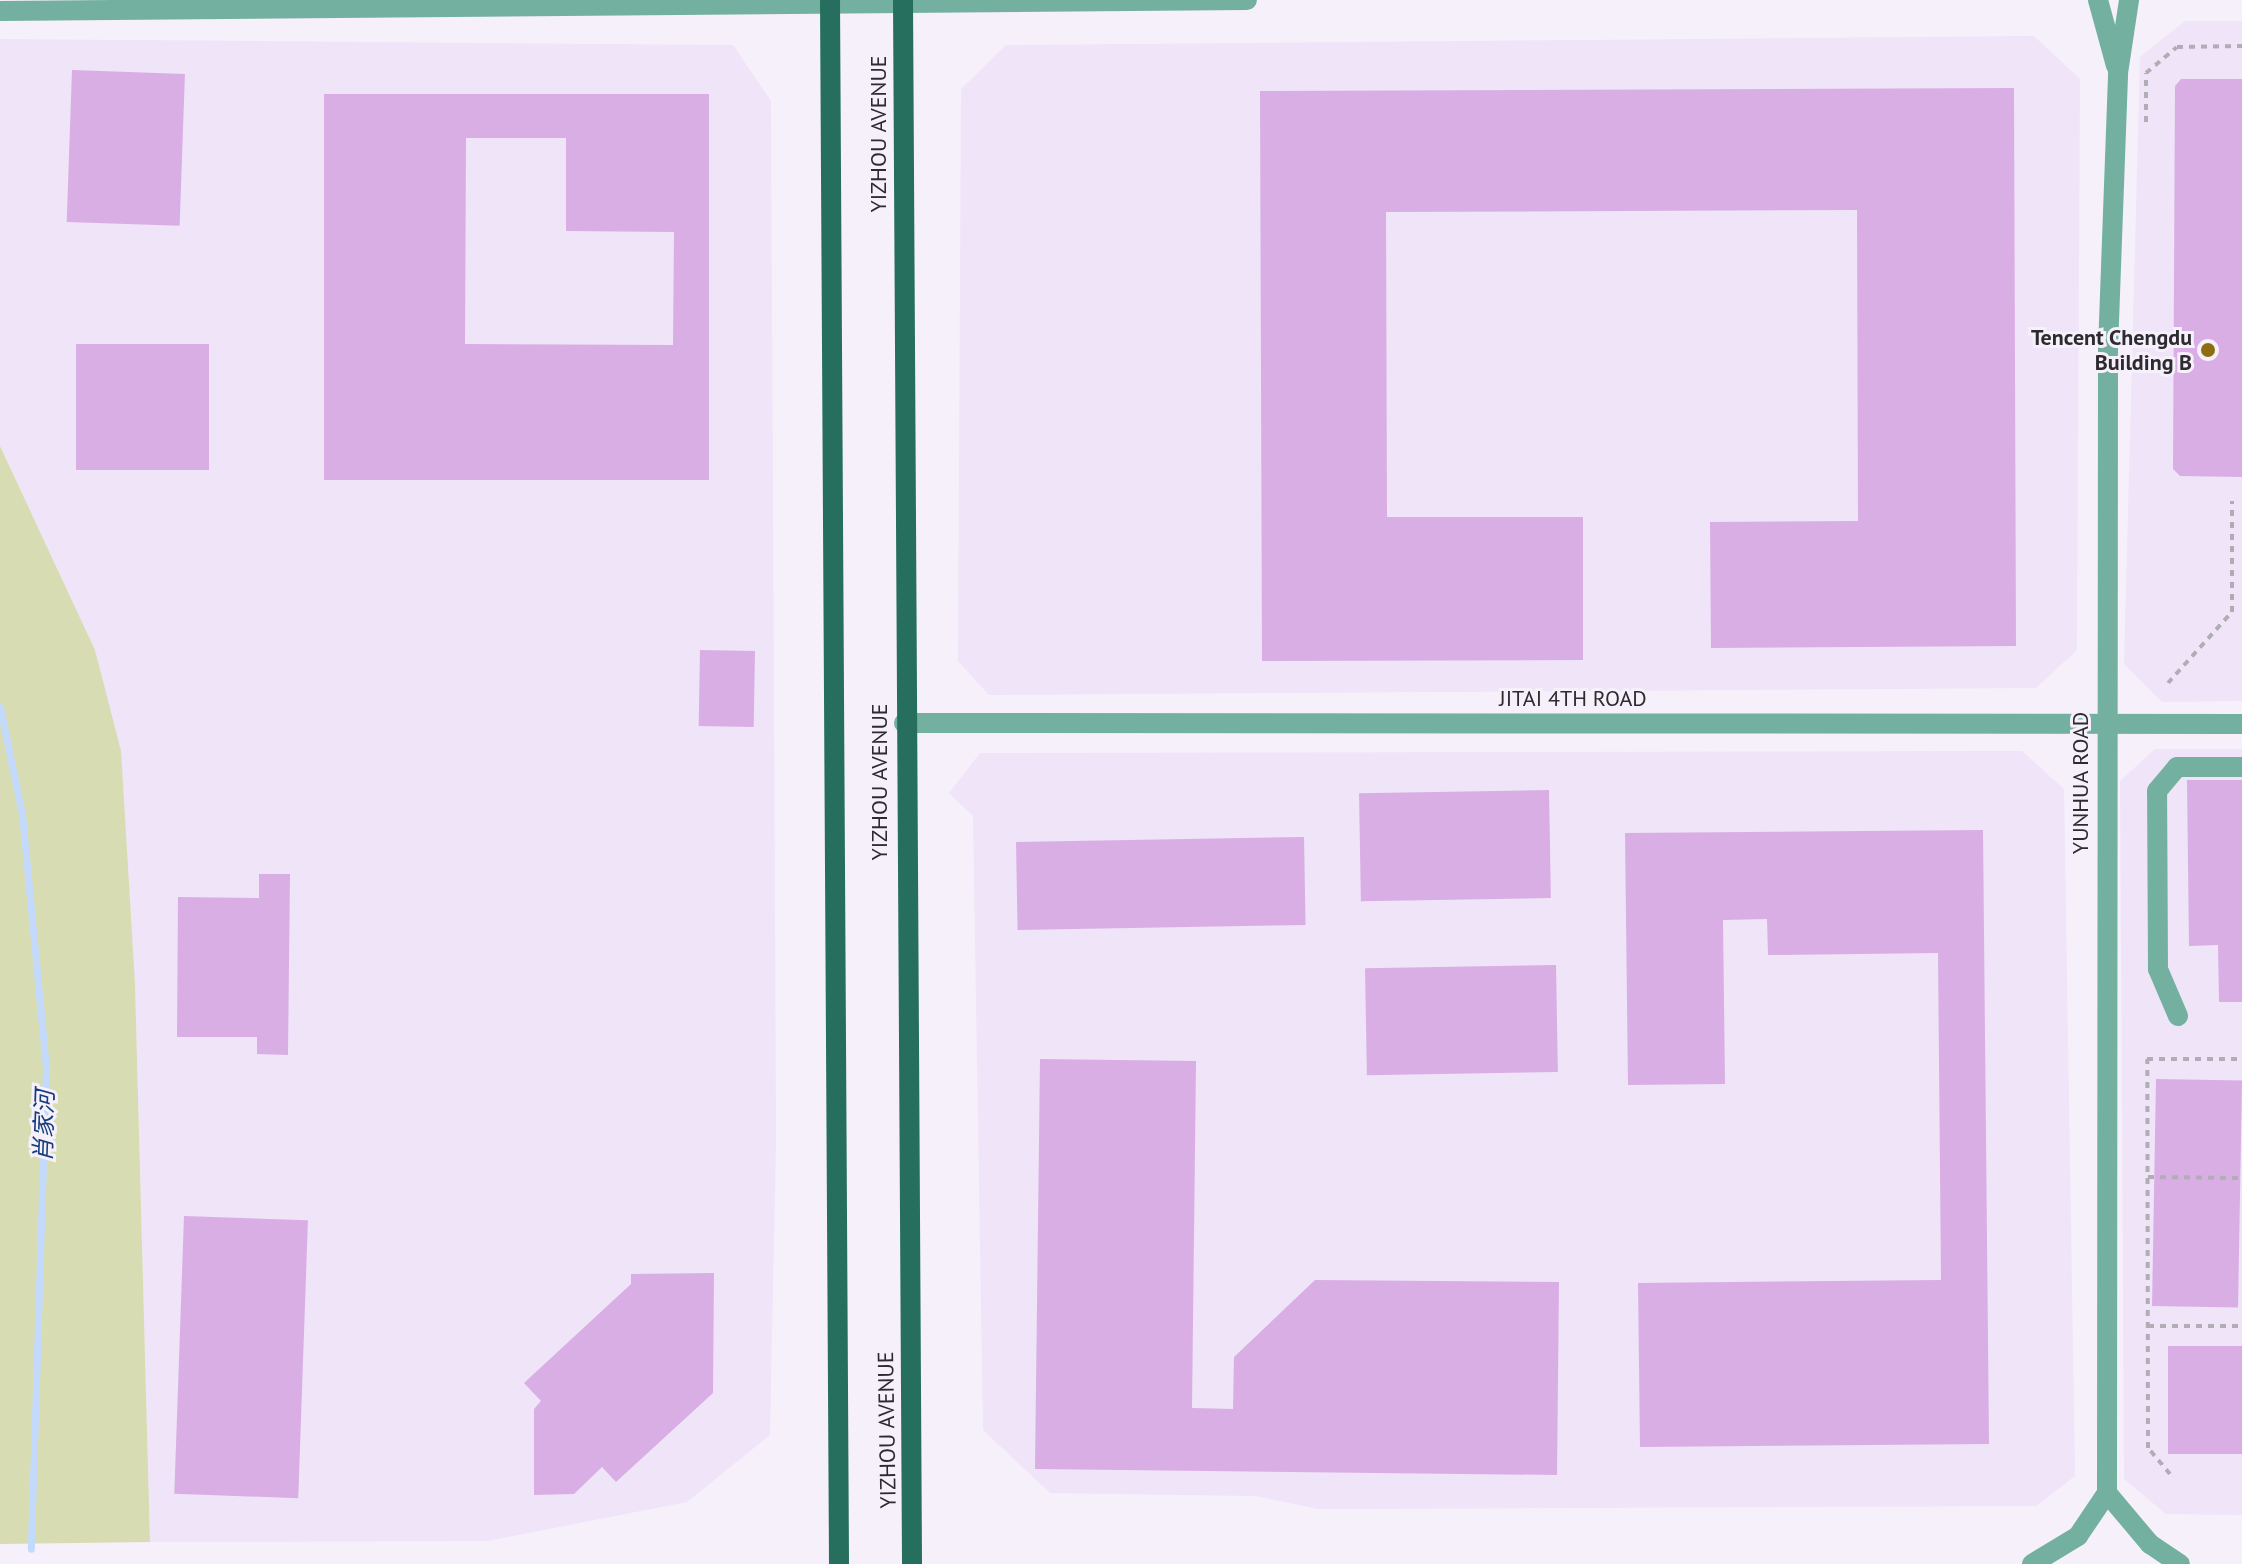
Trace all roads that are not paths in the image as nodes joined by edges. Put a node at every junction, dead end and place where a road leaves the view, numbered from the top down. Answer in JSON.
{"nodes":[{"id":1,"x":1247,"y":0,"type":"edge"},
{"id":2,"x":2098,"y":0,"type":"edge"},
{"id":3,"x":2129,"y":0,"type":"edge"},
{"id":4,"x":830,"y":4,"type":"edge"},
{"id":5,"x":903,"y":4,"type":"edge"},
{"id":6,"x":0,"y":11,"type":"edge"},
{"id":7,"x":2118,"y":73,"type":"junction"},
{"id":8,"x":904,"y":723,"type":"junction"},
{"id":9,"x":2105,"y":724,"type":"junction"},
{"id":10,"x":2242,"y":724,"type":"edge"},
{"id":11,"x":2242,"y":767,"type":"edge"},
{"id":12,"x":2178,"y":1016,"type":"dead end"},
{"id":13,"x":2107,"y":1493,"type":"junction"},
{"id":14,"x":839,"y":1564,"type":"edge"},
{"id":15,"x":912,"y":1564,"type":"edge"},
{"id":16,"x":2032,"y":1564,"type":"edge"},
{"id":17,"x":2180,"y":1564,"type":"edge"}],
"edges":[{"from":1,"to":5,"type":"street"},
{"from":2,"to":7,"type":"street","name":"YUNHUA ROAD"},
{"from":3,"to":7,"type":"street","name":"YUNHUA ROAD"},
{"from":4,"to":5,"type":"street"},
{"from":4,"to":6,"type":"street"},
{"from":4,"to":14,"type":"main road","name":"YIZHOU AVENUE"},
{"from":5,"to":8,"type":"main road","name":"YIZHOU AVENUE"},
{"from":7,"to":9,"type":"street","name":"YUNHUA ROAD"},
{"from":8,"to":9,"type":"street","name":"JITAI 4TH ROAD"},
{"from":8,"to":15,"type":"main road","name":"YIZHOU AVENUE"},
{"from":9,"to":10,"type":"street","name":"JITAI 4TH ROAD"},
{"from":9,"to":13,"type":"street","name":"YUNHUA ROAD"},
{"from":11,"to":12,"type":"street"},
{"from":13,"to":16,"type":"street"},
{"from":13,"to":17,"type":"street"}]}
